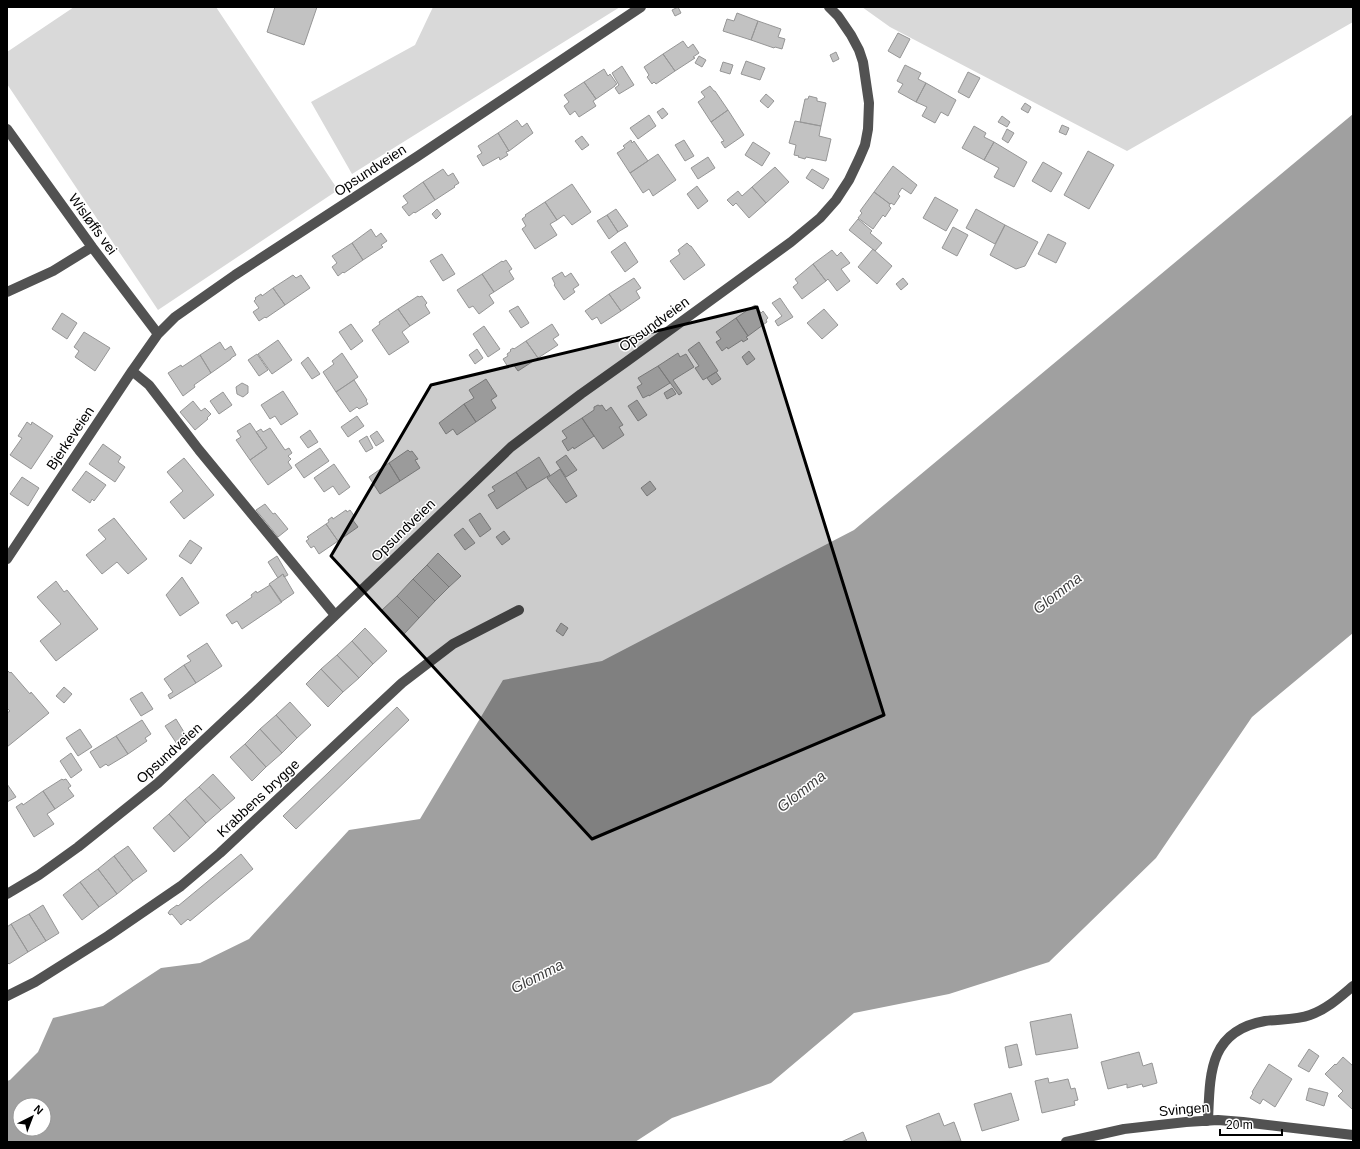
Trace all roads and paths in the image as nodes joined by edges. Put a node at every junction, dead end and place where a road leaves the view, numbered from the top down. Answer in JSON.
{"nodes":[{"id":1,"x":641,"y":7,"type":"edge"},
{"id":2,"x":829,"y":7,"type":"edge"},
{"id":3,"x":7,"y":128,"type":"edge"},
{"id":4,"x":92,"y":247,"type":"junction"},
{"id":5,"x":7,"y":292,"type":"edge"},
{"id":6,"x":158,"y":334,"type":"junction"},
{"id":7,"x":132,"y":371,"type":"junction"},
{"id":8,"x":7,"y":559,"type":"edge"},
{"id":9,"x":519,"y":610,"type":"dead end"},
{"id":10,"x":335,"y":615,"type":"junction"},
{"id":11,"x":7,"y":894,"type":"edge"},
{"id":12,"x":1353,"y":986,"type":"edge"},
{"id":13,"x":7,"y":996,"type":"edge"},
{"id":14,"x":1208,"y":1121,"type":"junction"},
{"id":15,"x":1353,"y":1135,"type":"edge"},
{"id":16,"x":1066,"y":1142,"type":"edge"}],
"edges":[{"from":1,"to":6,"type":"street","name":"Opsundveien"},
{"from":2,"to":10,"type":"street","name":"Opsundveien"},
{"from":3,"to":4,"type":"street","name":"Wisløffs vei"},
{"from":4,"to":5,"type":"street"},
{"from":4,"to":6,"type":"street","name":"Wisløffs vei"},
{"from":6,"to":7,"type":"street","name":"Bjerkeveien"},
{"from":7,"to":8,"type":"street","name":"Bjerkeveien"},
{"from":7,"to":10,"type":"street"},
{"from":9,"to":13,"type":"street","name":"Krabbens brygge"},
{"from":10,"to":11,"type":"street","name":"Opsundveien"},
{"from":12,"to":14,"type":"street"},
{"from":14,"to":15,"type":"street","name":"Svingen"},
{"from":14,"to":16,"type":"street","name":"Svingen"}]}
